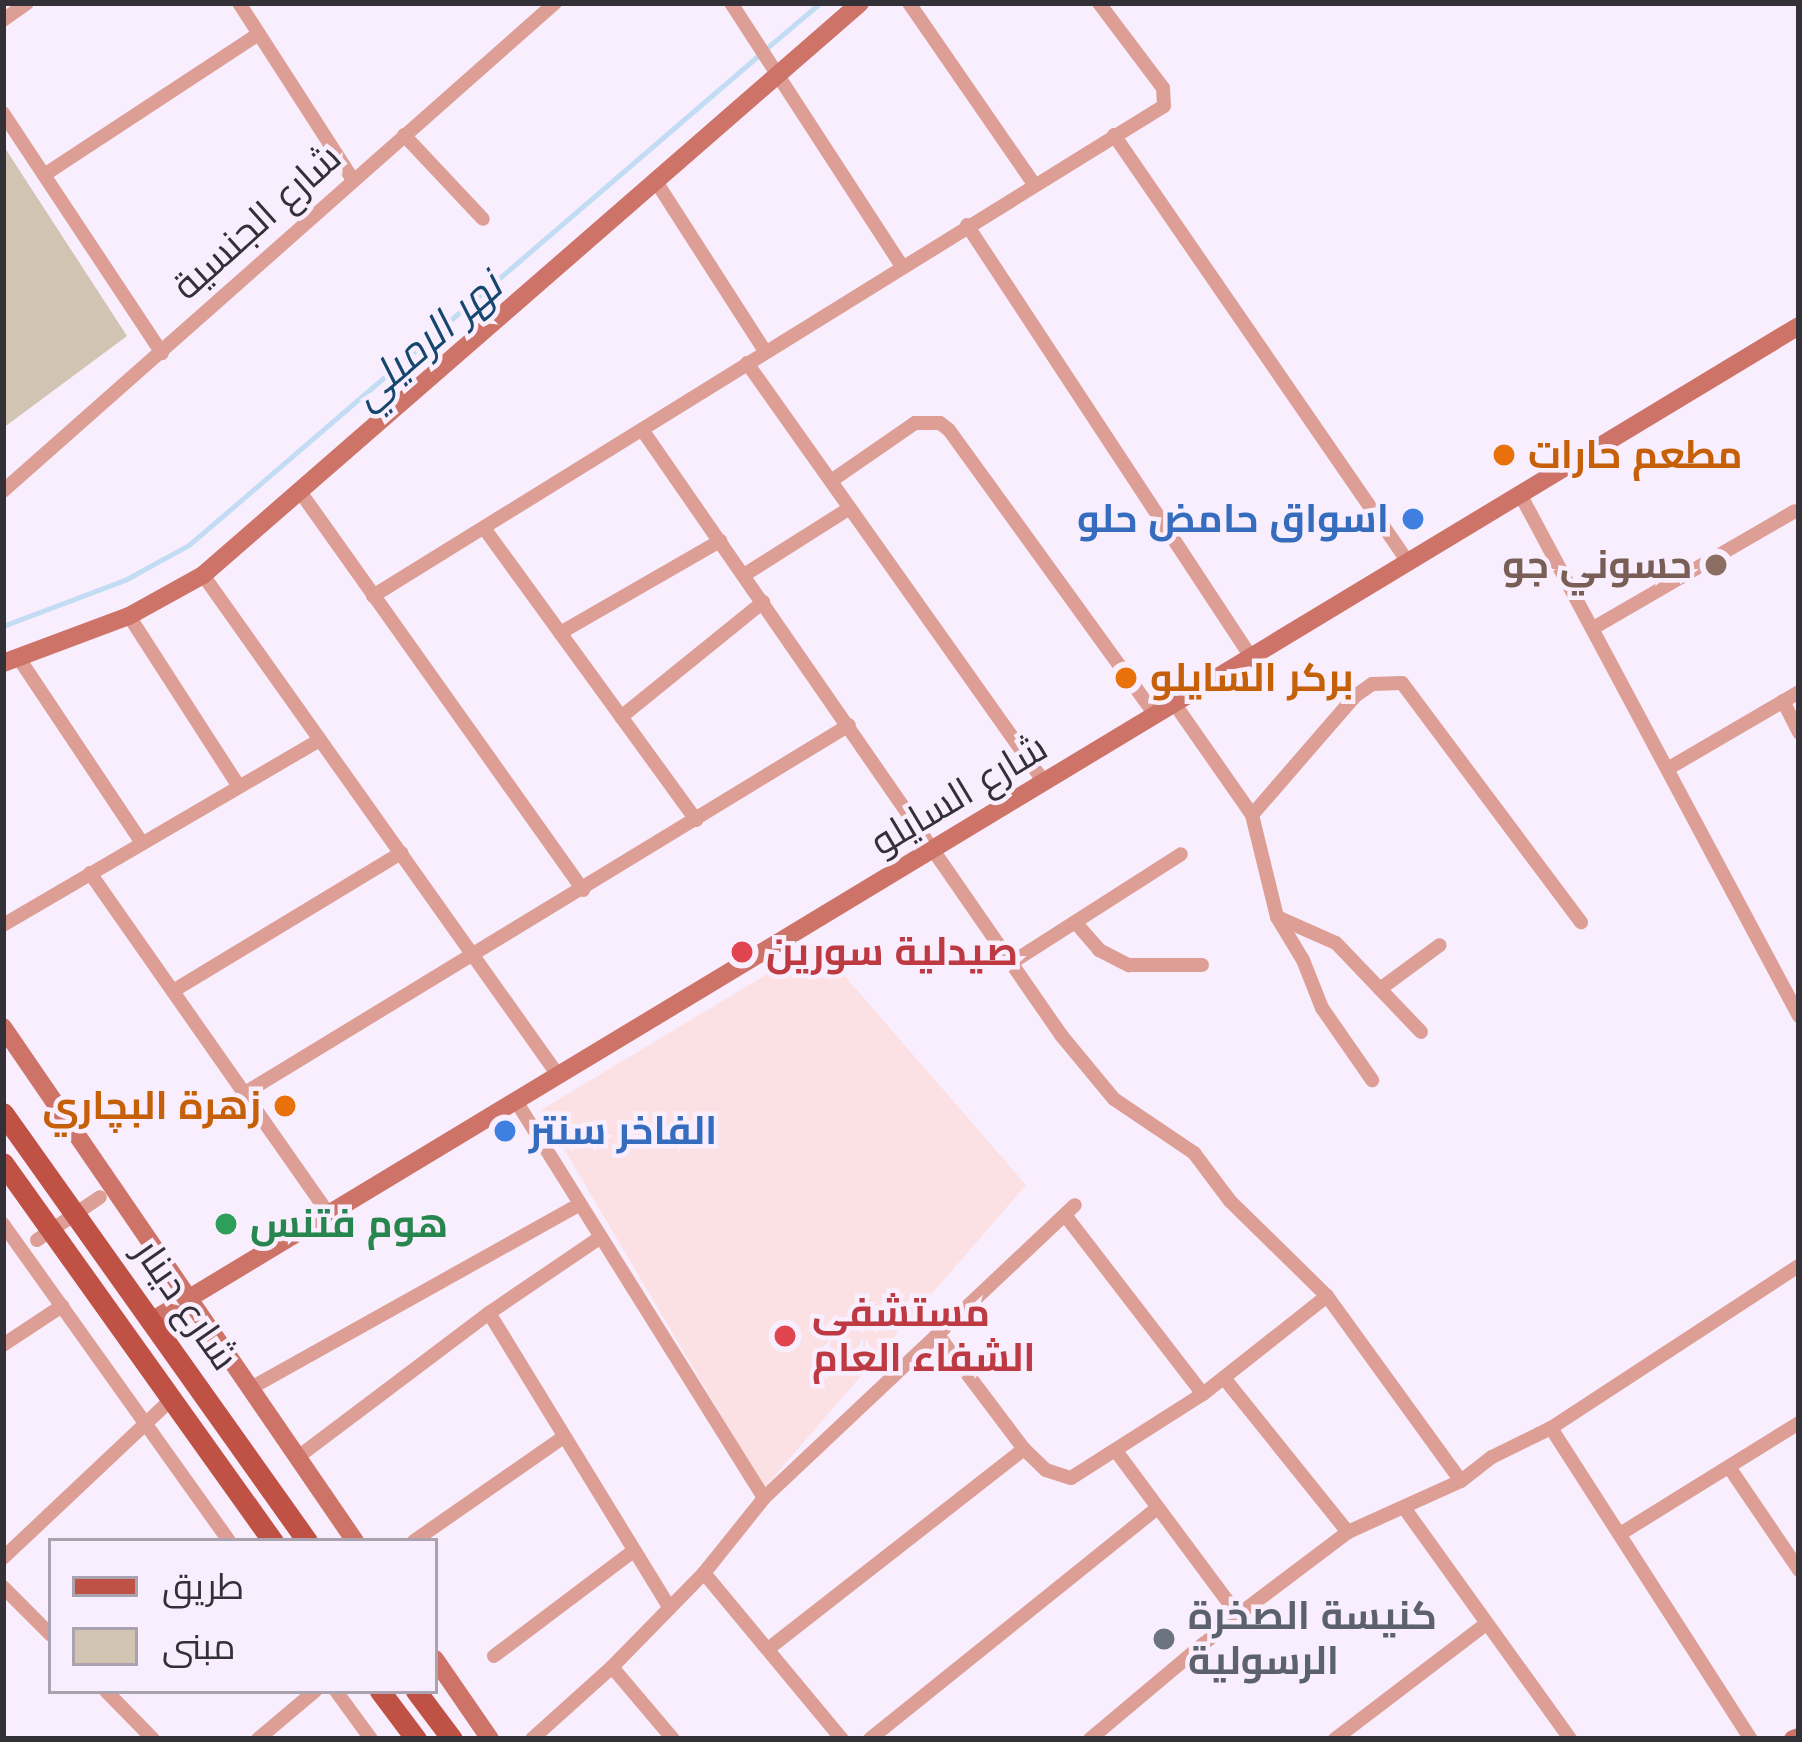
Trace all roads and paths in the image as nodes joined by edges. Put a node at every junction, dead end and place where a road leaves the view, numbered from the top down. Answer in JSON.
{"nodes":[{"id":1,"x":27,"y":3,"type":"edge"},
{"id":2,"x":239,"y":3,"type":"edge"},
{"id":3,"x":555,"y":3,"type":"edge"},
{"id":4,"x":731,"y":3,"type":"edge"},
{"id":5,"x":860,"y":3,"type":"edge"},
{"id":6,"x":909,"y":3,"type":"edge"},
{"id":7,"x":1099,"y":3,"type":"edge"},
{"id":8,"x":535,"y":9,"type":"edge"},
{"id":9,"x":3,"y":20,"type":"edge"},
{"id":10,"x":259,"y":34,"type":"junction"},
{"id":11,"x":778,"y":69,"type":"junction"},
{"id":12,"x":3,"y":113,"type":"edge"},
{"id":13,"x":404,"y":135,"type":"junction"},
{"id":14,"x":1114,"y":135,"type":"junction"},
{"id":15,"x":44,"y":175,"type":"junction"},
{"id":16,"x":353,"y":180,"type":"junction"},
{"id":17,"x":658,"y":182,"type":"junction"},
{"id":18,"x":1034,"y":184,"type":"junction"},
{"id":19,"x":483,"y":220,"type":"dead end"},
{"id":20,"x":967,"y":225,"type":"junction"},
{"id":21,"x":901,"y":265,"type":"junction"},
{"id":22,"x":1799,"y":326,"type":"edge"},
{"id":23,"x":765,"y":351,"type":"junction"},
{"id":24,"x":162,"y":353,"type":"junction"},
{"id":25,"x":747,"y":363,"type":"junction"},
{"id":26,"x":643,"y":431,"type":"junction"},
{"id":27,"x":831,"y":481,"type":"junction"},
{"id":28,"x":3,"y":491,"type":"edge"},
{"id":29,"x":302,"y":493,"type":"junction"},
{"id":30,"x":1520,"y":494,"type":"junction"},
{"id":31,"x":850,"y":508,"type":"junction"},
{"id":32,"x":1795,"y":511,"type":"dead end"},
{"id":33,"x":484,"y":528,"type":"junction"},
{"id":34,"x":720,"y":541,"type":"junction"},
{"id":35,"x":1408,"y":562,"type":"junction"},
{"id":36,"x":203,"y":574,"type":"junction"},
{"id":37,"x":744,"y":575,"type":"junction"},
{"id":38,"x":373,"y":596,"type":"junction"},
{"id":39,"x":763,"y":602,"type":"junction"},
{"id":40,"x":129,"y":616,"type":"junction"},
{"id":41,"x":1595,"y":627,"type":"junction"},
{"id":42,"x":560,"y":633,"type":"junction"},
{"id":43,"x":1251,"y":657,"type":"junction"},
{"id":44,"x":10,"y":660,"type":"edge"},
{"id":45,"x":1799,"y":692,"type":"edge"},
{"id":46,"x":1783,"y":701,"type":"junction"},
{"id":47,"x":1174,"y":703,"type":"junction"},
{"id":48,"x":1155,"y":715,"type":"junction"},
{"id":49,"x":621,"y":717,"type":"junction"},
{"id":50,"x":849,"y":725,"type":"junction"},
{"id":51,"x":1799,"y":733,"type":"edge"},
{"id":52,"x":320,"y":740,"type":"junction"},
{"id":53,"x":1670,"y":768,"type":"junction"},
{"id":54,"x":1044,"y":782,"type":"junction"},
{"id":55,"x":239,"y":787,"type":"junction"},
{"id":56,"x":1252,"y":815,"type":"junction"},
{"id":57,"x":696,"y":820,"type":"junction"},
{"id":58,"x":142,"y":843,"type":"junction"},
{"id":59,"x":933,"y":849,"type":"junction"},
{"id":60,"x":401,"y":853,"type":"junction"},
{"id":61,"x":1181,"y":854,"type":"dead end"},
{"id":62,"x":90,"y":873,"type":"junction"},
{"id":63,"x":583,"y":890,"type":"junction"},
{"id":64,"x":1277,"y":917,"type":"junction"},
{"id":65,"x":1075,"y":922,"type":"junction"},
{"id":66,"x":1581,"y":922,"type":"dead end"},
{"id":67,"x":3,"y":925,"type":"edge"},
{"id":68,"x":1440,"y":945,"type":"dead end"},
{"id":69,"x":474,"y":957,"type":"junction"},
{"id":70,"x":1014,"y":961,"type":"junction"},
{"id":71,"x":1202,"y":965,"type":"dead end"},
{"id":72,"x":1380,"y":989,"type":"junction"},
{"id":73,"x":173,"y":991,"type":"junction"},
{"id":74,"x":1799,"y":1016,"type":"edge"},
{"id":75,"x":3,"y":1027,"type":"edge"},
{"id":76,"x":1421,"y":1032,"type":"dead end"},
{"id":77,"x":559,"y":1075,"type":"junction"},
{"id":78,"x":1372,"y":1080,"type":"dead end"},
{"id":79,"x":245,"y":1094,"type":"junction"},
{"id":80,"x":516,"y":1101,"type":"junction"},
{"id":81,"x":3,"y":1113,"type":"edge"},
{"id":82,"x":3,"y":1163,"type":"edge"},
{"id":83,"x":100,"y":1197,"type":"dead end"},
{"id":84,"x":580,"y":1204,"type":"junction"},
{"id":85,"x":329,"y":1214,"type":"junction"},
{"id":86,"x":3,"y":1224,"type":"edge"},
{"id":87,"x":601,"y":1237,"type":"junction"},
{"id":88,"x":37,"y":1240,"type":"dead end"},
{"id":89,"x":1799,"y":1266,"type":"edge"},
{"id":90,"x":1327,"y":1296,"type":"junction"},
{"id":91,"x":190,"y":1297,"type":"junction"},
{"id":92,"x":62,"y":1306,"type":"junction"},
{"id":93,"x":489,"y":1313,"type":"junction"},
{"id":94,"x":153,"y":1320,"type":"junction"},
{"id":95,"x":938,"y":1336,"type":"junction"},
{"id":96,"x":3,"y":1345,"type":"edge"},
{"id":97,"x":1224,"y":1378,"type":"junction"},
{"id":98,"x":251,"y":1388,"type":"junction"},
{"id":99,"x":1203,"y":1394,"type":"junction"},
{"id":100,"x":172,"y":1399,"type":"junction"},
{"id":101,"x":1799,"y":1423,"type":"edge"},
{"id":102,"x":146,"y":1424,"type":"junction"},
{"id":103,"x":1551,"y":1428,"type":"junction"},
{"id":104,"x":562,"y":1438,"type":"junction"},
{"id":105,"x":1024,"y":1448,"type":"junction"},
{"id":106,"x":1116,"y":1451,"type":"junction"},
{"id":107,"x":298,"y":1457,"type":"junction"},
{"id":108,"x":1729,"y":1467,"type":"junction"},
{"id":109,"x":1461,"y":1481,"type":"junction"},
{"id":110,"x":764,"y":1498,"type":"junction"},
{"id":111,"x":1156,"y":1509,"type":"junction"},
{"id":112,"x":1405,"y":1509,"type":"junction"},
{"id":113,"x":1348,"y":1532,"type":"junction"},
{"id":114,"x":1620,"y":1534,"type":"junction"},
{"id":115,"x":227,"y":1538,"type":"edge"},
{"id":116,"x":271,"y":1538,"type":"edge"},
{"id":117,"x":306,"y":1538,"type":"edge"},
{"id":118,"x":353,"y":1538,"type":"edge"},
{"id":119,"x":418,"y":1538,"type":"edge"},
{"id":120,"x":632,"y":1552,"type":"junction"},
{"id":121,"x":4,"y":1554,"type":"edge"},
{"id":122,"x":1799,"y":1570,"type":"edge"},
{"id":123,"x":704,"y":1573,"type":"junction"},
{"id":124,"x":3,"y":1587,"type":"edge"},
{"id":125,"x":670,"y":1608,"type":"junction"},
{"id":126,"x":1238,"y":1615,"type":"junction"},
{"id":127,"x":1486,"y":1624,"type":"junction"},
{"id":128,"x":48,"y":1633,"type":"edge"},
{"id":129,"x":768,"y":1649,"type":"junction"},
{"id":130,"x":494,"y":1657,"type":"dead end"},
{"id":131,"x":438,"y":1663,"type":"edge"},
{"id":132,"x":612,"y":1667,"type":"junction"},
{"id":133,"x":109,"y":1694,"type":"edge"},
{"id":134,"x":311,"y":1694,"type":"edge"},
{"id":135,"x":338,"y":1694,"type":"edge"},
{"id":136,"x":382,"y":1694,"type":"edge"},
{"id":137,"x":418,"y":1694,"type":"edge"},
{"id":138,"x":1566,"y":1738,"type":"edge"},
{"id":139,"x":153,"y":1739,"type":"edge"},
{"id":140,"x":258,"y":1739,"type":"edge"},
{"id":141,"x":371,"y":1739,"type":"edge"},
{"id":142,"x":416,"y":1739,"type":"edge"},
{"id":143,"x":452,"y":1739,"type":"edge"},
{"id":144,"x":490,"y":1739,"type":"edge"},
{"id":145,"x":532,"y":1739,"type":"edge"},
{"id":146,"x":673,"y":1739,"type":"edge"},
{"id":147,"x":842,"y":1739,"type":"edge"},
{"id":148,"x":870,"y":1739,"type":"edge"},
{"id":149,"x":1090,"y":1739,"type":"edge"},
{"id":150,"x":1335,"y":1739,"type":"edge"},
{"id":151,"x":1750,"y":1739,"type":"edge"}],
"edges":[{"from":1,"to":9,"type":"street"},
{"from":2,"to":10,"type":"street"},
{"from":3,"to":8,"type":"street","name":"شارع الجنسية"},
{"from":4,"to":11,"type":"street"},
{"from":5,"to":11,"type":"street"},
{"from":6,"to":18,"type":"street"},
{"from":7,"to":14,"type":"street"},
{"from":8,"to":13,"type":"street","name":"شارع الجنسية"},
{"from":10,"to":15,"type":"street"},
{"from":10,"to":16,"type":"street"},
{"from":11,"to":17,"type":"street"},
{"from":11,"to":21,"type":"street"},
{"from":12,"to":15,"type":"street"},
{"from":13,"to":16,"type":"street","name":"شارع الجنسية"},
{"from":13,"to":19,"type":"street"},
{"from":14,"to":18,"type":"street"},
{"from":14,"to":35,"type":"street"},
{"from":15,"to":24,"type":"street"},
{"from":16,"to":24,"type":"street","name":"شارع الجنسية"},
{"from":17,"to":23,"type":"street"},
{"from":17,"to":29,"type":"street"},
{"from":18,"to":20,"type":"street"},
{"from":20,"to":21,"type":"street"},
{"from":20,"to":43,"type":"street"},
{"from":21,"to":23,"type":"street"},
{"from":22,"to":30,"type":"street","name":"شارع السايلو"},
{"from":23,"to":25,"type":"street"},
{"from":24,"to":28,"type":"street","name":"شارع الجنسية"},
{"from":25,"to":26,"type":"street"},
{"from":25,"to":27,"type":"street"},
{"from":26,"to":33,"type":"street"},
{"from":26,"to":34,"type":"street"},
{"from":27,"to":31,"type":"street"},
{"from":27,"to":48,"type":"street"},
{"from":29,"to":36,"type":"street"},
{"from":29,"to":38,"type":"street"},
{"from":30,"to":35,"type":"street","name":"شارع السايلو"},
{"from":30,"to":41,"type":"street"},
{"from":31,"to":37,"type":"street"},
{"from":31,"to":54,"type":"street"},
{"from":32,"to":41,"type":"street"},
{"from":33,"to":38,"type":"street"},
{"from":33,"to":42,"type":"street"},
{"from":34,"to":37,"type":"street"},
{"from":34,"to":42,"type":"street"},
{"from":35,"to":43,"type":"street","name":"شارع السايلو"},
{"from":36,"to":40,"type":"street"},
{"from":36,"to":52,"type":"street"},
{"from":37,"to":39,"type":"street"},
{"from":38,"to":63,"type":"street"},
{"from":39,"to":49,"type":"street"},
{"from":39,"to":50,"type":"street"},
{"from":40,"to":44,"type":"street"},
{"from":40,"to":55,"type":"street"},
{"from":41,"to":53,"type":"street"},
{"from":42,"to":49,"type":"street"},
{"from":43,"to":47,"type":"street","name":"شارع السايلو"},
{"from":44,"to":58,"type":"street"},
{"from":45,"to":46,"type":"street"},
{"from":46,"to":51,"type":"street"},
{"from":46,"to":53,"type":"street"},
{"from":47,"to":48,"type":"street","name":"شارع السايلو"},
{"from":47,"to":56,"type":"street"},
{"from":48,"to":54,"type":"street","name":"شارع السايلو"},
{"from":49,"to":57,"type":"street"},
{"from":50,"to":57,"type":"street"},
{"from":50,"to":59,"type":"street"},
{"from":52,"to":55,"type":"street"},
{"from":52,"to":60,"type":"street"},
{"from":53,"to":74,"type":"street"},
{"from":54,"to":59,"type":"street","name":"شارع السايلو"},
{"from":55,"to":58,"type":"street"},
{"from":56,"to":64,"type":"street"},
{"from":56,"to":66,"type":"street"},
{"from":57,"to":63,"type":"street"},
{"from":58,"to":62,"type":"street"},
{"from":59,"to":70,"type":"street"},
{"from":59,"to":77,"type":"street","name":"شارع السايلو"},
{"from":60,"to":69,"type":"street"},
{"from":60,"to":73,"type":"street"},
{"from":61,"to":65,"type":"street"},
{"from":62,"to":67,"type":"street"},
{"from":62,"to":73,"type":"street"},
{"from":63,"to":69,"type":"street"},
{"from":64,"to":72,"type":"street"},
{"from":64,"to":78,"type":"street"},
{"from":65,"to":70,"type":"street"},
{"from":65,"to":71,"type":"street"},
{"from":68,"to":72,"type":"street"},
{"from":69,"to":77,"type":"street"},
{"from":69,"to":79,"type":"street"},
{"from":70,"to":90,"type":"street"},
{"from":72,"to":76,"type":"street"},
{"from":73,"to":79,"type":"street"},
{"from":75,"to":91,"type":"street"},
{"from":77,"to":80,"type":"street","name":"شارع السايلو"},
{"from":79,"to":85,"type":"street"},
{"from":80,"to":84,"type":"street"},
{"from":80,"to":85,"type":"street","name":"شارع السايلو"},
{"from":81,"to":94,"type":"main road","name":"شارع دينار"},
{"from":82,"to":100,"type":"main road","name":"شارع دينار"},
{"from":83,"to":88,"type":"street"},
{"from":84,"to":87,"type":"street"},
{"from":84,"to":98,"type":"street"},
{"from":85,"to":91,"type":"street","name":"شارع السايلو"},
{"from":86,"to":92,"type":"street"},
{"from":87,"to":93,"type":"street"},
{"from":87,"to":110,"type":"street"},
{"from":89,"to":103,"type":"street"},
{"from":90,"to":97,"type":"street"},
{"from":90,"to":109,"type":"street"},
{"from":91,"to":94,"type":"street","name":"شارع السايلو"},
{"from":91,"to":98,"type":"street"},
{"from":92,"to":96,"type":"street"},
{"from":92,"to":102,"type":"street"},
{"from":93,"to":104,"type":"street"},
{"from":93,"to":107,"type":"street"},
{"from":94,"to":117,"type":"main road","name":"شارع دينار"},
{"from":95,"to":99,"type":"street"},
{"from":95,"to":105,"type":"street"},
{"from":95,"to":110,"type":"street"},
{"from":97,"to":99,"type":"street"},
{"from":97,"to":113,"type":"street"},
{"from":98,"to":107,"type":"street"},
{"from":99,"to":106,"type":"street"},
{"from":100,"to":102,"type":"street"},
{"from":100,"to":116,"type":"main road","name":"شارع دينار"},
{"from":101,"to":108,"type":"street"},
{"from":102,"to":115,"type":"street"},
{"from":102,"to":121,"type":"street"},
{"from":103,"to":109,"type":"street"},
{"from":103,"to":114,"type":"street"},
{"from":104,"to":119,"type":"street"},
{"from":104,"to":120,"type":"street"},
{"from":105,"to":106,"type":"street"},
{"from":105,"to":129,"type":"street"},
{"from":106,"to":111,"type":"street"},
{"from":107,"to":118,"type":"street"},
{"from":108,"to":114,"type":"street"},
{"from":108,"to":122,"type":"street"},
{"from":109,"to":112,"type":"street"},
{"from":110,"to":123,"type":"street"},
{"from":111,"to":126,"type":"street"},
{"from":111,"to":148,"type":"street"},
{"from":112,"to":113,"type":"street"},
{"from":112,"to":127,"type":"street"},
{"from":113,"to":126,"type":"street"},
{"from":114,"to":151,"type":"street"},
{"from":120,"to":125,"type":"street"},
{"from":120,"to":130,"type":"street"},
{"from":123,"to":125,"type":"street"},
{"from":123,"to":129,"type":"street"},
{"from":124,"to":128,"type":"street"},
{"from":125,"to":132,"type":"street"},
{"from":126,"to":149,"type":"street"},
{"from":127,"to":138,"type":"street"},
{"from":127,"to":150,"type":"street"},
{"from":129,"to":147,"type":"street"},
{"from":131,"to":144,"type":"street"},
{"from":132,"to":145,"type":"street"},
{"from":132,"to":146,"type":"street"},
{"from":133,"to":139,"type":"street"},
{"from":134,"to":140,"type":"street"},
{"from":135,"to":141,"type":"street"},
{"from":136,"to":142,"type":"main road"},
{"from":137,"to":143,"type":"main road"}]}
